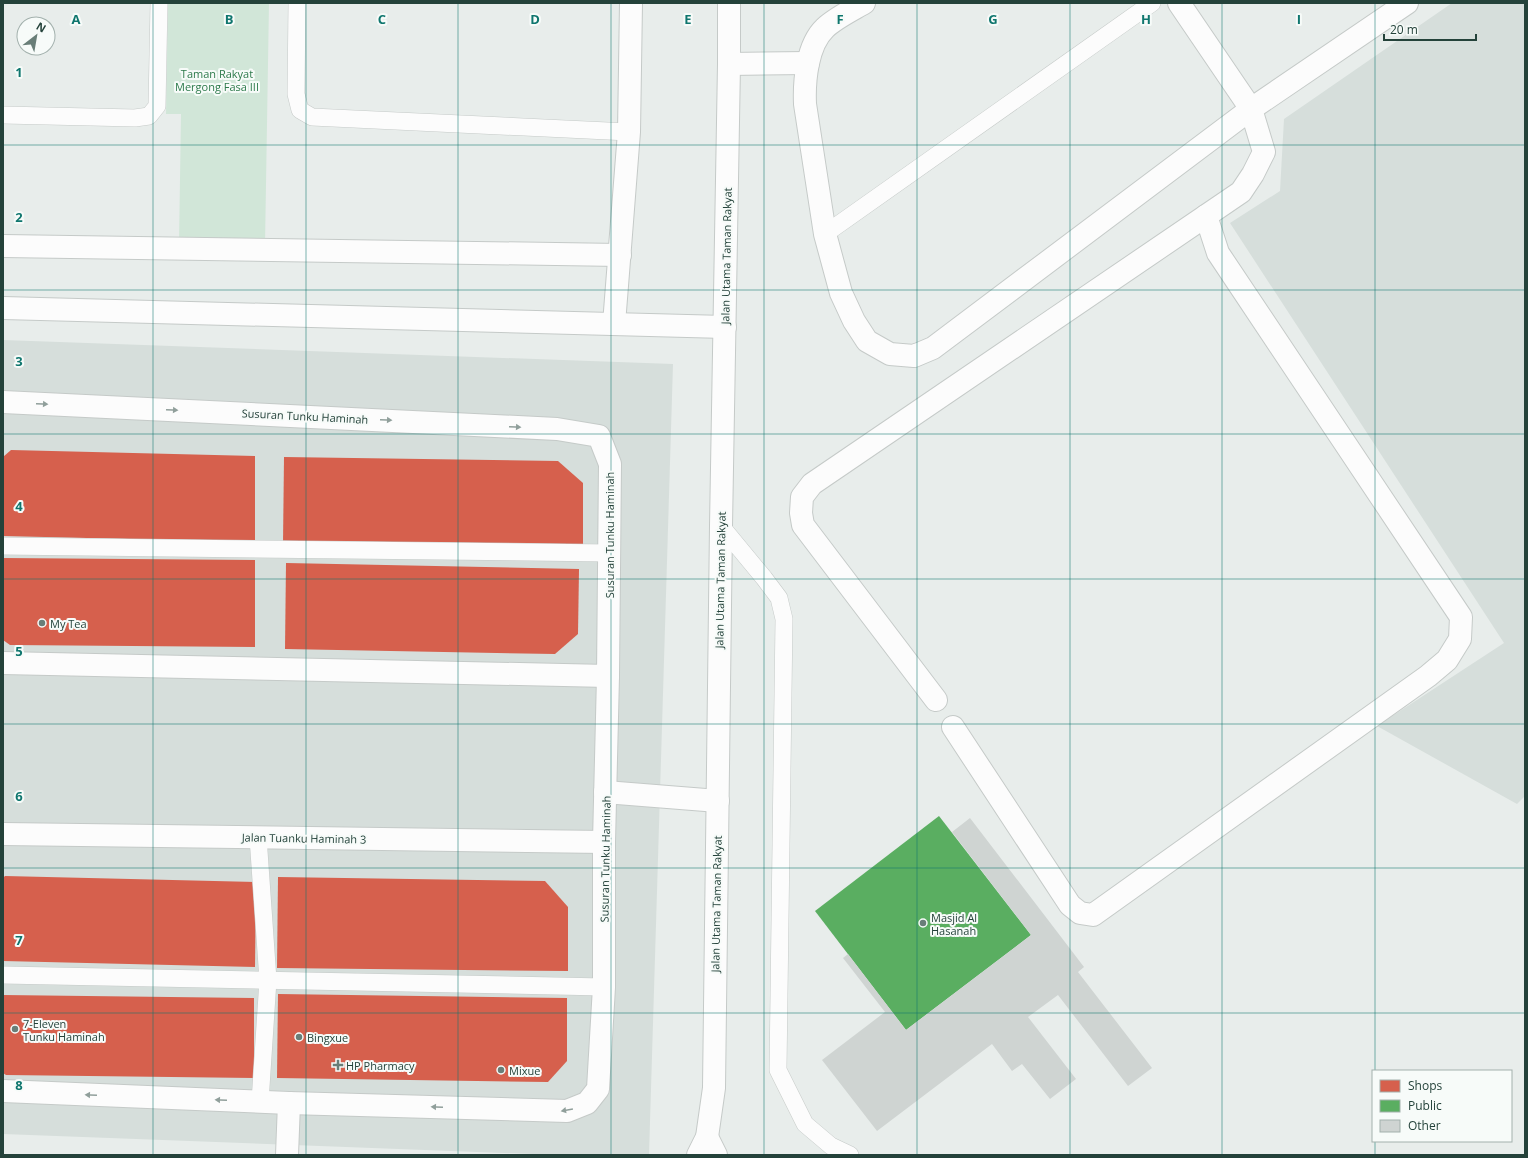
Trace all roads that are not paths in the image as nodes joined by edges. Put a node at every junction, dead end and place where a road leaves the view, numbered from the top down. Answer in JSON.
{"nodes":[{"id":1,"x":159,"y":3,"type":"edge"},
{"id":2,"x":297,"y":3,"type":"edge"},
{"id":3,"x":631,"y":3,"type":"edge"},
{"id":4,"x":729,"y":3,"type":"edge"},
{"id":5,"x":864,"y":3,"type":"edge"},
{"id":6,"x":1152,"y":3,"type":"edge"},
{"id":7,"x":1179,"y":3,"type":"edge"},
{"id":8,"x":1407,"y":3,"type":"edge"},
{"id":9,"x":808,"y":63,"type":"junction"},
{"id":10,"x":729,"y":64,"type":"junction"},
{"id":11,"x":1251,"y":109,"type":"junction"},
{"id":12,"x":3,"y":115,"type":"edge"},
{"id":13,"x":629,"y":132,"type":"junction"},
{"id":14,"x":1206,"y":216,"type":"junction"},
{"id":15,"x":825,"y":234,"type":"junction"},
{"id":16,"x":3,"y":246,"type":"edge"},
{"id":17,"x":620,"y":254,"type":"junction"},
{"id":18,"x":3,"y":308,"type":"edge"},
{"id":19,"x":614,"y":324,"type":"junction"},
{"id":20,"x":725,"y":327,"type":"junction"},
{"id":21,"x":3,"y":402,"type":"edge"},
{"id":22,"x":721,"y":526,"type":"junction"},
{"id":23,"x":3,"y":546,"type":"edge"},
{"id":24,"x":609,"y":553,"type":"junction"},
{"id":25,"x":3,"y":663,"type":"edge"},
{"id":26,"x":608,"y":676,"type":"junction"},
{"id":27,"x":936,"y":700,"type":"dead end"},
{"id":28,"x":953,"y":727,"type":"dead end"},
{"id":29,"x":605,"y":792,"type":"junction"},
{"id":30,"x":718,"y":801,"type":"junction"},
{"id":31,"x":3,"y":834,"type":"edge"},
{"id":32,"x":258,"y":837,"type":"junction"},
{"id":33,"x":604,"y":842,"type":"junction"},
{"id":34,"x":3,"y":975,"type":"edge"},
{"id":35,"x":268,"y":980,"type":"junction"},
{"id":36,"x":604,"y":987,"type":"junction"},
{"id":37,"x":3,"y":1091,"type":"edge"},
{"id":38,"x":260,"y":1102,"type":"junction"},
{"id":39,"x":289,"y":1103,"type":"junction"},
{"id":40,"x":707,"y":1149,"type":"edge"},
{"id":41,"x":287,"y":1155,"type":"edge"},
{"id":42,"x":850,"y":1155,"type":"edge"}],
"edges":[{"from":1,"to":12,"type":"lane"},
{"from":2,"to":13,"type":"lane"},
{"from":3,"to":13,"type":"street"},
{"from":4,"to":10,"type":"street","name":"Jalan Utama Taman Rakyat"},
{"from":5,"to":9,"type":"street"},
{"from":6,"to":15,"type":"lane"},
{"from":7,"to":11,"type":"street"},
{"from":8,"to":11,"type":"street"},
{"from":9,"to":10,"type":"street"},
{"from":9,"to":15,"type":"street"},
{"from":10,"to":20,"type":"street","name":"Jalan Utama Taman Rakyat"},
{"from":11,"to":14,"type":"street"},
{"from":11,"to":15,"type":"street"},
{"from":13,"to":17,"type":"street"},
{"from":14,"to":27,"type":"street"},
{"from":14,"to":28,"type":"street"},
{"from":16,"to":17,"type":"street"},
{"from":17,"to":19,"type":"street"},
{"from":18,"to":19,"type":"street"},
{"from":19,"to":20,"type":"street"},
{"from":20,"to":22,"type":"street","name":"Jalan Utama Taman Rakyat"},
{"from":21,"to":24,"type":"street","name":"Susuran Tunku Haminah","one_way":true},
{"from":22,"to":30,"type":"street","name":"Jalan Utama Taman Rakyat"},
{"from":22,"to":42,"type":"lane"},
{"from":23,"to":24,"type":"lane"},
{"from":24,"to":26,"type":"street","name":"Susuran Tunku Haminah"},
{"from":25,"to":26,"type":"street"},
{"from":26,"to":29,"type":"street","name":"Susuran Tunku Haminah"},
{"from":29,"to":30,"type":"street"},
{"from":29,"to":33,"type":"street","name":"Susuran Tunku Haminah"},
{"from":30,"to":40,"type":"street","name":"Jalan Utama Taman Rakyat"},
{"from":31,"to":32,"type":"street","name":"Jalan Tuanku Haminah 3"},
{"from":32,"to":33,"type":"street","name":"Jalan Tuanku Haminah 3"},
{"from":32,"to":35,"type":"lane"},
{"from":33,"to":36,"type":"street","name":"Susuran Tunku Haminah"},
{"from":34,"to":35,"type":"lane"},
{"from":35,"to":36,"type":"lane"},
{"from":35,"to":38,"type":"lane"},
{"from":36,"to":39,"type":"street","name":"Susuran Tunku Haminah","one_way":true},
{"from":38,"to":37,"type":"street","one_way":true},
{"from":38,"to":39,"type":"street"},
{"from":39,"to":41,"type":"street"}]}
